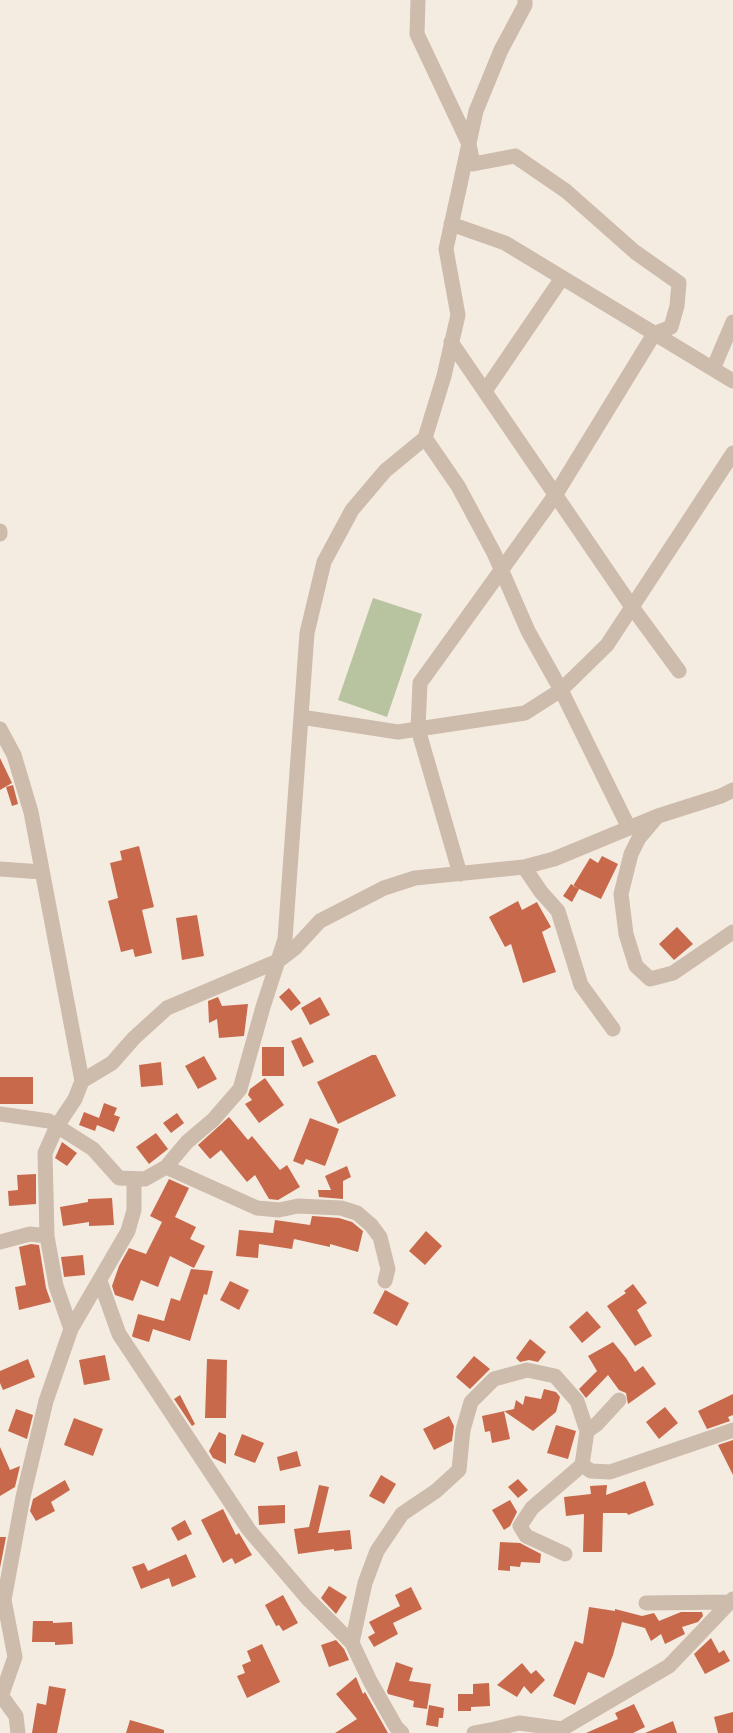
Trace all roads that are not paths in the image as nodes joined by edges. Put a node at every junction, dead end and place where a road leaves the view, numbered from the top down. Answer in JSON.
{"nodes":[{"id":1,"x":418,"y":0,"type":"edge"},
{"id":2,"x":525,"y":0,"type":"edge"},
{"id":3,"x":469,"y":144,"type":"junction"},
{"id":4,"x":451,"y":224,"type":"junction"},
{"id":5,"x":562,"y":278,"type":"junction"},
{"id":6,"x":733,"y":322,"type":"edge"},
{"id":7,"x":654,"y":334,"type":"junction"},
{"id":8,"x":452,"y":342,"type":"junction"},
{"id":9,"x":713,"y":369,"type":"junction"},
{"id":10,"x":733,"y":381,"type":"edge"},
{"id":11,"x":485,"y":391,"type":"junction"},
{"id":12,"x":425,"y":438,"type":"junction"},
{"id":13,"x":733,"y":453,"type":"edge"},
{"id":14,"x":556,"y":494,"type":"junction"},
{"id":15,"x":502,"y":571,"type":"junction"},
{"id":16,"x":632,"y":607,"type":"junction"},
{"id":17,"x":679,"y":671,"type":"dead end"},
{"id":18,"x":561,"y":690,"type":"junction"},
{"id":19,"x":301,"y":717,"type":"junction"},
{"id":20,"x":0,"y":729,"type":"edge"},
{"id":21,"x":418,"y":729,"type":"junction"},
{"id":22,"x":733,"y":784,"type":"edge"},
{"id":23,"x":727,"y":793,"type":"edge"},
{"id":24,"x":658,"y":816,"type":"junction"},
{"id":25,"x":629,"y":828,"type":"junction"},
{"id":26,"x":524,"y":867,"type":"junction"},
{"id":27,"x":0,"y":869,"type":"edge"},
{"id":28,"x":42,"y":872,"type":"junction"},
{"id":29,"x":460,"y":874,"type":"junction"},
{"id":30,"x":733,"y":932,"type":"edge"},
{"id":31,"x":278,"y":961,"type":"junction"},
{"id":32,"x":613,"y":1029,"type":"dead end"},
{"id":33,"x":82,"y":1081,"type":"junction"},
{"id":34,"x":0,"y":1114,"type":"edge"},
{"id":35,"x":57,"y":1126,"type":"junction"},
{"id":36,"x":166,"y":1167,"type":"junction"},
{"id":37,"x":134,"y":1179,"type":"junction"},
{"id":38,"x":46,"y":1236,"type":"junction"},
{"id":39,"x":0,"y":1242,"type":"edge"},
{"id":40,"x":100,"y":1281,"type":"junction"},
{"id":41,"x":385,"y":1281,"type":"dead end"},
{"id":42,"x":71,"y":1329,"type":"junction"},
{"id":43,"x":619,"y":1400,"type":"dead end"},
{"id":44,"x":733,"y":1430,"type":"edge"},
{"id":45,"x":587,"y":1431,"type":"junction"},
{"id":46,"x":582,"y":1465,"type":"junction"},
{"id":47,"x":566,"y":1554,"type":"dead end"},
{"id":48,"x":646,"y":1603,"type":"dead end"},
{"id":49,"x":729,"y":1608,"type":"edge"},
{"id":50,"x":352,"y":1643,"type":"junction"},
{"id":51,"x":1,"y":1694,"type":"edge"},
{"id":52,"x":497,"y":1731,"type":"edge"},
{"id":53,"x":18,"y":1733,"type":"edge"},
{"id":54,"x":402,"y":1733,"type":"edge"},
{"id":55,"x":474,"y":1733,"type":"edge"}],
"edges":[{"from":1,"to":3,"type":"street"},
{"from":2,"to":3,"type":"street"},
{"from":3,"to":4,"type":"street"},
{"from":3,"to":7,"type":"street"},
{"from":4,"to":5,"type":"street"},
{"from":4,"to":8,"type":"street"},
{"from":5,"to":7,"type":"street"},
{"from":5,"to":11,"type":"street"},
{"from":6,"to":9,"type":"street"},
{"from":7,"to":9,"type":"street"},
{"from":7,"to":14,"type":"street"},
{"from":8,"to":11,"type":"street"},
{"from":8,"to":12,"type":"street"},
{"from":9,"to":10,"type":"street"},
{"from":11,"to":14,"type":"street"},
{"from":12,"to":15,"type":"street"},
{"from":12,"to":19,"type":"street"},
{"from":13,"to":16,"type":"street"},
{"from":14,"to":15,"type":"street"},
{"from":14,"to":16,"type":"street"},
{"from":15,"to":18,"type":"street"},
{"from":15,"to":21,"type":"street"},
{"from":16,"to":17,"type":"street"},
{"from":16,"to":18,"type":"street"},
{"from":18,"to":21,"type":"street"},
{"from":18,"to":25,"type":"street"},
{"from":19,"to":21,"type":"street"},
{"from":19,"to":31,"type":"street"},
{"from":20,"to":28,"type":"street"},
{"from":21,"to":29,"type":"street"},
{"from":22,"to":23,"type":"street"},
{"from":23,"to":24,"type":"street"},
{"from":24,"to":25,"type":"street"},
{"from":24,"to":30,"type":"street"},
{"from":25,"to":26,"type":"street"},
{"from":26,"to":29,"type":"street"},
{"from":26,"to":32,"type":"street"},
{"from":27,"to":28,"type":"street"},
{"from":28,"to":33,"type":"street"},
{"from":29,"to":31,"type":"street"},
{"from":31,"to":33,"type":"street"},
{"from":31,"to":36,"type":"street"},
{"from":33,"to":35,"type":"street"},
{"from":34,"to":35,"type":"street"},
{"from":35,"to":37,"type":"street"},
{"from":35,"to":38,"type":"street"},
{"from":36,"to":37,"type":"street"},
{"from":36,"to":41,"type":"street"},
{"from":37,"to":40,"type":"street"},
{"from":38,"to":39,"type":"street"},
{"from":38,"to":42,"type":"street"},
{"from":40,"to":42,"type":"street"},
{"from":40,"to":50,"type":"street"},
{"from":42,"to":51,"type":"street"},
{"from":43,"to":45,"type":"street"},
{"from":44,"to":46,"type":"street"},
{"from":45,"to":46,"type":"street"},
{"from":45,"to":50,"type":"street"},
{"from":46,"to":47,"type":"street"},
{"from":48,"to":49,"type":"street"},
{"from":49,"to":52,"type":"street"},
{"from":50,"to":54,"type":"street"},
{"from":51,"to":53,"type":"street"},
{"from":52,"to":55,"type":"street"}]}
